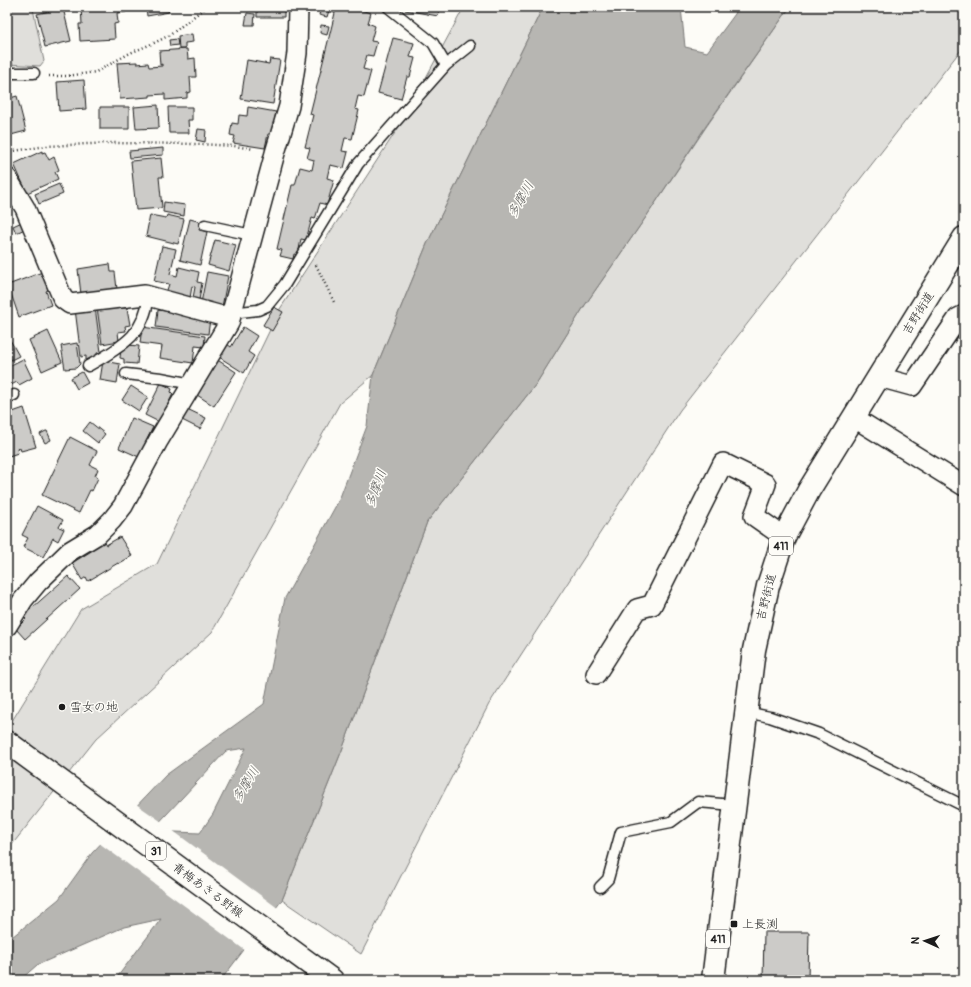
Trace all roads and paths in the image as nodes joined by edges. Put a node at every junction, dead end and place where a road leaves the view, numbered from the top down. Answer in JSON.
{"nodes":[{"id":1,"x":206,"y":7,"type":"edge"},
{"id":2,"x":298,"y":7,"type":"edge"},
{"id":3,"x":388,"y":7,"type":"edge"},
{"id":4,"x":470,"y":46,"type":"dead end"},
{"id":5,"x":446,"y":65,"type":"junction"},
{"id":6,"x":34,"y":73,"type":"joint"},
{"id":7,"x":7,"y":74,"type":"edge"},
{"id":8,"x":7,"y":152,"type":"edge"},
{"id":9,"x":275,"y":152,"type":"junction"},
{"id":10,"x":7,"y":178,"type":"edge"},
{"id":11,"x":205,"y":225,"type":"dead end"},
{"id":12,"x":252,"y":235,"type":"junction"},
{"id":13,"x":964,"y":238,"type":"edge"},
{"id":14,"x":310,"y":243,"type":"junction"},
{"id":15,"x":149,"y":296,"type":"junction"},
{"id":16,"x":334,"y":302,"type":"dead end"},
{"id":17,"x":231,"y":313,"type":"junction"},
{"id":18,"x":964,"y":315,"type":"edge"},
{"id":19,"x":88,"y":366,"type":"dead end"},
{"id":20,"x":126,"y":374,"type":"dead end"},
{"id":21,"x":879,"y":377,"type":"junction"},
{"id":22,"x":192,"y":384,"type":"junction"},
{"id":23,"x":853,"y":417,"type":"junction"},
{"id":24,"x":964,"y":486,"type":"edge"},
{"id":25,"x":784,"y":537,"type":"junction"},
{"id":26,"x":7,"y":626,"type":"edge"},
{"id":27,"x":596,"y":674,"type":"dead end"},
{"id":28,"x":746,"y":712,"type":"junction"},
{"id":29,"x":7,"y":742,"type":"edge"},
{"id":30,"x":734,"y":805,"type":"junction"},
{"id":31,"x":964,"y":806,"type":"edge"},
{"id":32,"x":600,"y":887,"type":"dead end"},
{"id":33,"x":332,"y":980,"type":"edge"},
{"id":34,"x":713,"y":980,"type":"edge"}],
"edges":[{"from":1,"to":6,"type":"path"},
{"from":2,"to":9,"type":"street"},
{"from":3,"to":5,"type":"lane"},
{"from":4,"to":5,"type":"lane"},
{"from":5,"to":14,"type":"lane"},
{"from":6,"to":7,"type":"lane"},
{"from":8,"to":9,"type":"path"},
{"from":9,"to":12,"type":"street"},
{"from":10,"to":15,"type":"street"},
{"from":11,"to":12,"type":"lane"},
{"from":12,"to":17,"type":"street"},
{"from":13,"to":21,"type":"main road","name":"吉野街道","number":"411"},
{"from":14,"to":16,"type":"path"},
{"from":14,"to":17,"type":"lane"},
{"from":15,"to":17,"type":"street"},
{"from":15,"to":19,"type":"lane"},
{"from":17,"to":22,"type":"street"},
{"from":18,"to":21,"type":"street"},
{"from":20,"to":22,"type":"lane"},
{"from":21,"to":23,"type":"main road","name":"吉野街道","number":"411"},
{"from":22,"to":26,"type":"street"},
{"from":23,"to":24,"type":"street"},
{"from":23,"to":25,"type":"main road","name":"吉野街道","number":"411"},
{"from":25,"to":27,"type":"street"},
{"from":25,"to":28,"type":"main road","name":"吉野街道","number":"411"},
{"from":28,"to":30,"type":"main road","name":"吉野街道","number":"411"},
{"from":28,"to":31,"type":"lane"},
{"from":29,"to":33,"type":"main road","name":"青梅あきる野線","number":"31"},
{"from":30,"to":32,"type":"lane"},
{"from":30,"to":34,"type":"main road","name":"吉野街道","number":"411"}]}
